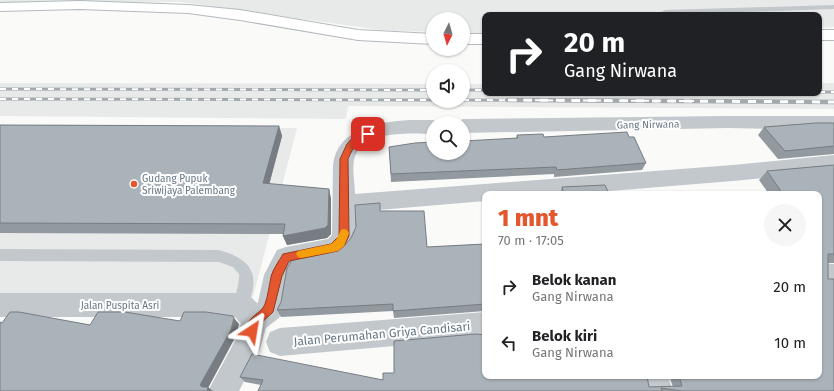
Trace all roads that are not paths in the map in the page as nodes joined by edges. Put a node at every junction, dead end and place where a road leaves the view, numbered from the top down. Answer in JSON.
{"nodes":[{"id":1,"x":0,"y":7,"type":"edge"},
{"id":2,"x":834,"y":7,"type":"edge"},
{"id":3,"x":665,"y":12,"type":"edge"},
{"id":4,"x":745,"y":12,"type":"edge"},
{"id":5,"x":822,"y":35,"type":"edge"},
{"id":6,"x":834,"y":35,"type":"edge"},
{"id":7,"x":426,"y":39,"type":"edge"},
{"id":8,"x":482,"y":39,"type":"edge"},
{"id":9,"x":470,"y":40,"type":"edge"},
{"id":10,"x":834,"y":123,"type":"edge"},
{"id":11,"x":426,"y":126,"type":"edge"},
{"id":12,"x":470,"y":126,"type":"edge"},
{"id":13,"x":834,"y":163,"type":"edge"},
{"id":14,"x":513,"y":191,"type":"edge"},
{"id":15,"x":482,"y":193,"type":"edge"},
{"id":16,"x":344,"y":204,"type":"junction"},
{"id":17,"x":0,"y":255,"type":"edge"},
{"id":18,"x":822,"y":274,"type":"edge"},
{"id":19,"x":834,"y":275,"type":"edge"},
{"id":20,"x":0,"y":305,"type":"edge"},
{"id":21,"x":248,"y":313,"type":"junction"},
{"id":22,"x":482,"y":325,"type":"edge"},
{"id":23,"x":280,"y":342,"type":"dead end"},
{"id":24,"x":655,"y":379,"type":"edge"},
{"id":25,"x":223,"y":391,"type":"edge"},
{"id":26,"x":658,"y":391,"type":"edge"}],
"edges":[{"from":1,"to":7,"type":"street"},
{"from":2,"to":4,"type":"lane"},
{"from":3,"to":4,"type":"lane"},
{"from":5,"to":6,"type":"street"},
{"from":8,"to":9,"type":"street"},
{"from":10,"to":12,"type":"street","name":"Gang Nirwana"},
{"from":11,"to":16,"type":"street"},
{"from":13,"to":14,"type":"street"},
{"from":15,"to":16,"type":"street"},
{"from":16,"to":21,"type":"street"},
{"from":17,"to":21,"type":"lane"},
{"from":18,"to":19,"type":"street"},
{"from":20,"to":21,"type":"street","name":"Jalan Puspita Asri"},
{"from":21,"to":25,"type":"street"},
{"from":22,"to":23,"type":"street","name":"Jalan Perumahan Griya Candisari"},
{"from":24,"to":26,"type":"street"}]}
